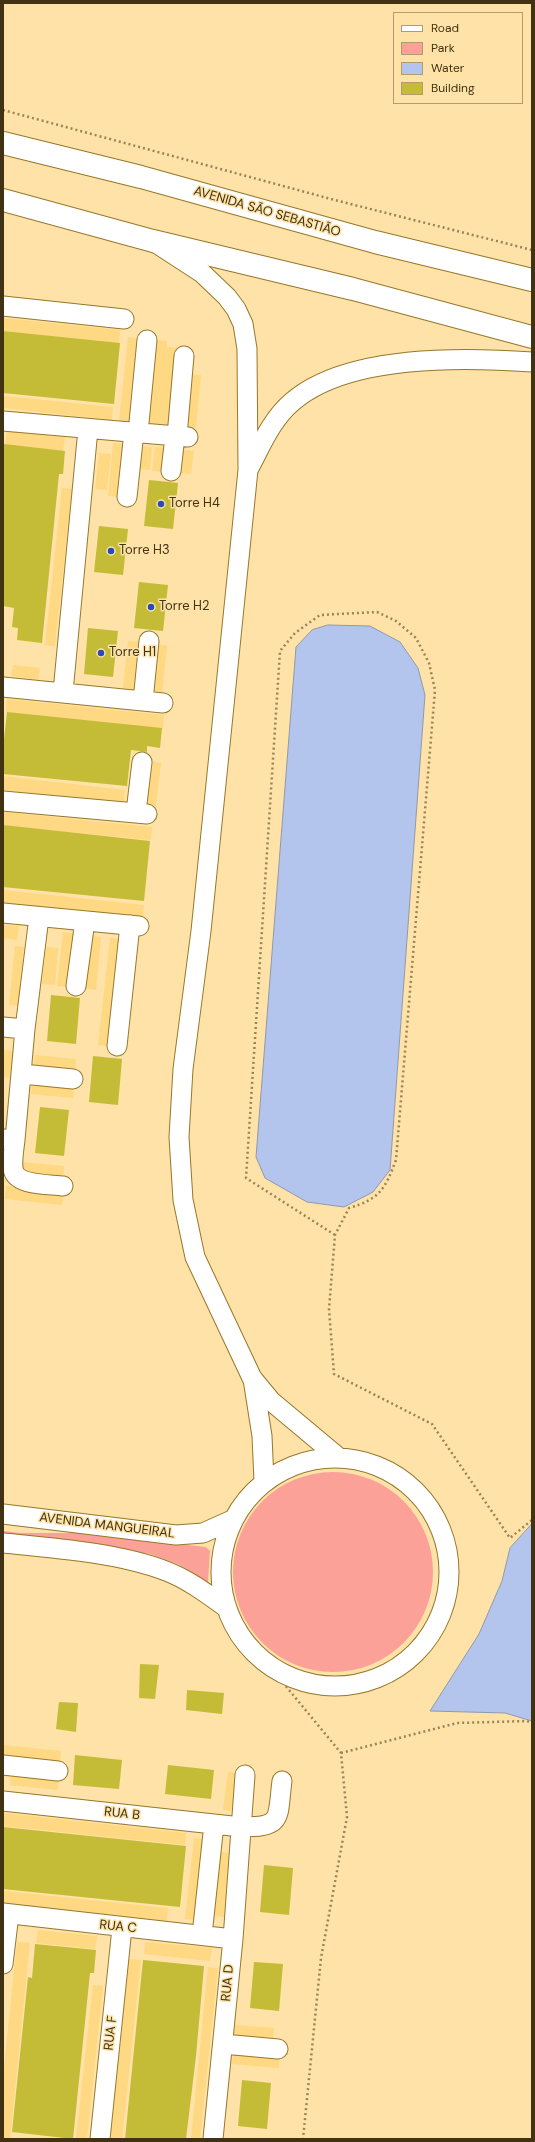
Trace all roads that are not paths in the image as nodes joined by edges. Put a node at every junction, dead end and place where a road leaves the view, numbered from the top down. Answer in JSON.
{"nodes":[{"id":1,"x":3,"y":143,"type":"edge"},
{"id":2,"x":3,"y":200,"type":"edge"},
{"id":3,"x":153,"y":241,"type":"junction"},
{"id":4,"x":532,"y":280,"type":"edge"},
{"id":5,"x":3,"y":306,"type":"edge"},
{"id":6,"x":124,"y":319,"type":"dead end"},
{"id":7,"x":532,"y":338,"type":"edge"},
{"id":8,"x":147,"y":340,"type":"dead end"},
{"id":9,"x":184,"y":356,"type":"dead end"},
{"id":10,"x":532,"y":362,"type":"edge"},
{"id":11,"x":3,"y":421,"type":"edge"},
{"id":12,"x":88,"y":429,"type":"junction"},
{"id":13,"x":136,"y":433,"type":"junction"},
{"id":14,"x":180,"y":437,"type":"junction"},
{"id":15,"x":248,"y":470,"type":"junction"},
{"id":16,"x":171,"y":471,"type":"dead end"},
{"id":17,"x":127,"y":497,"type":"dead end"},
{"id":18,"x":148,"y":641,"type":"dead end"},
{"id":19,"x":3,"y":687,"type":"edge"},
{"id":20,"x":63,"y":692,"type":"junction"},
{"id":21,"x":143,"y":701,"type":"junction"},
{"id":22,"x":163,"y":703,"type":"dead end"},
{"id":23,"x":142,"y":762,"type":"dead end"},
{"id":24,"x":3,"y":801,"type":"edge"},
{"id":25,"x":3,"y":913,"type":"edge"},
{"id":26,"x":39,"y":917,"type":"junction"},
{"id":27,"x":84,"y":920,"type":"junction"},
{"id":28,"x":76,"y":986,"type":"dead end"},
{"id":29,"x":3,"y":1027,"type":"edge"},
{"id":30,"x":25,"y":1029,"type":"junction"},
{"id":31,"x":118,"y":1046,"type":"dead end"},
{"id":32,"x":22,"y":1074,"type":"junction"},
{"id":33,"x":73,"y":1079,"type":"dead end"},
{"id":34,"x":9,"y":1139,"type":"edge"},
{"id":35,"x":62,"y":1186,"type":"dead end"},
{"id":36,"x":252,"y":1378,"type":"junction"},
{"id":37,"x":338,"y":1457,"type":"junction"},
{"id":38,"x":264,"y":1482,"type":"junction"},
{"id":39,"x":3,"y":1514,"type":"edge"},
{"id":40,"x":232,"y":1520,"type":"junction"},
{"id":41,"x":3,"y":1543,"type":"edge"},
{"id":42,"x":224,"y":1606,"type":"junction"},
{"id":43,"x":3,"y":1765,"type":"edge"},
{"id":44,"x":58,"y":1771,"type":"dead end"},
{"id":45,"x":245,"y":1775,"type":"dead end"},
{"id":46,"x":282,"y":1781,"type":"dead end"},
{"id":47,"x":3,"y":1801,"type":"edge"},
{"id":48,"x":214,"y":1824,"type":"junction"},
{"id":49,"x":241,"y":1828,"type":"junction"},
{"id":50,"x":6,"y":1914,"type":"edge"},
{"id":51,"x":122,"y":1928,"type":"junction"},
{"id":52,"x":202,"y":1935,"type":"junction"},
{"id":53,"x":232,"y":1939,"type":"junction"},
{"id":54,"x":3,"y":1964,"type":"edge"},
{"id":55,"x":223,"y":2044,"type":"junction"},
{"id":56,"x":278,"y":2049,"type":"dead end"},
{"id":57,"x":100,"y":2139,"type":"edge"},
{"id":58,"x":213,"y":2139,"type":"edge"}],
"edges":[{"from":1,"to":4,"type":"main road","name":"AVENIDA SÃO SEBASTIÃO"},
{"from":2,"to":3,"type":"main road"},
{"from":3,"to":7,"type":"main road"},
{"from":3,"to":15,"type":"street"},
{"from":5,"to":6,"type":"street"},
{"from":8,"to":13,"type":"street"},
{"from":9,"to":14,"type":"street"},
{"from":10,"to":15,"type":"street"},
{"from":11,"to":12,"type":"street"},
{"from":12,"to":13,"type":"street"},
{"from":12,"to":20,"type":"street"},
{"from":13,"to":14,"type":"street"},
{"from":13,"to":17,"type":"street"},
{"from":14,"to":16,"type":"street"},
{"from":15,"to":36,"type":"street"},
{"from":18,"to":21,"type":"street"},
{"from":19,"to":20,"type":"street"},
{"from":20,"to":21,"type":"street"},
{"from":21,"to":22,"type":"street"},
{"from":23,"to":24,"type":"street"},
{"from":25,"to":26,"type":"street"},
{"from":26,"to":27,"type":"street"},
{"from":26,"to":30,"type":"street"},
{"from":27,"to":28,"type":"street"},
{"from":27,"to":31,"type":"street"},
{"from":29,"to":30,"type":"street"},
{"from":30,"to":32,"type":"street"},
{"from":32,"to":33,"type":"street"},
{"from":32,"to":34,"type":"street"},
{"from":34,"to":35,"type":"street"},
{"from":36,"to":37,"type":"street"},
{"from":36,"to":38,"type":"street"},
{"from":37,"to":38,"type":"street"},
{"from":37,"to":42,"type":"street"},
{"from":38,"to":40,"type":"street"},
{"from":39,"to":40,"type":"street","name":"AVENIDA MANGUEIRAL"},
{"from":40,"to":42,"type":"street"},
{"from":41,"to":42,"type":"street"},
{"from":43,"to":44,"type":"street"},
{"from":45,"to":49,"type":"street","name":"RUA D"},
{"from":46,"to":49,"type":"street","name":"RUA B"},
{"from":47,"to":48,"type":"street","name":"RUA B"},
{"from":48,"to":49,"type":"street","name":"RUA B"},
{"from":48,"to":52,"type":"street"},
{"from":49,"to":53,"type":"street","name":"RUA D"},
{"from":50,"to":51,"type":"street","name":"RUA C"},
{"from":50,"to":54,"type":"street"},
{"from":51,"to":52,"type":"street","name":"RUA C"},
{"from":51,"to":57,"type":"street","name":"RUA F"},
{"from":52,"to":53,"type":"street","name":"RUA C"},
{"from":53,"to":55,"type":"street","name":"RUA D"},
{"from":55,"to":56,"type":"street"},
{"from":55,"to":58,"type":"street","name":"RUA D"}]}
